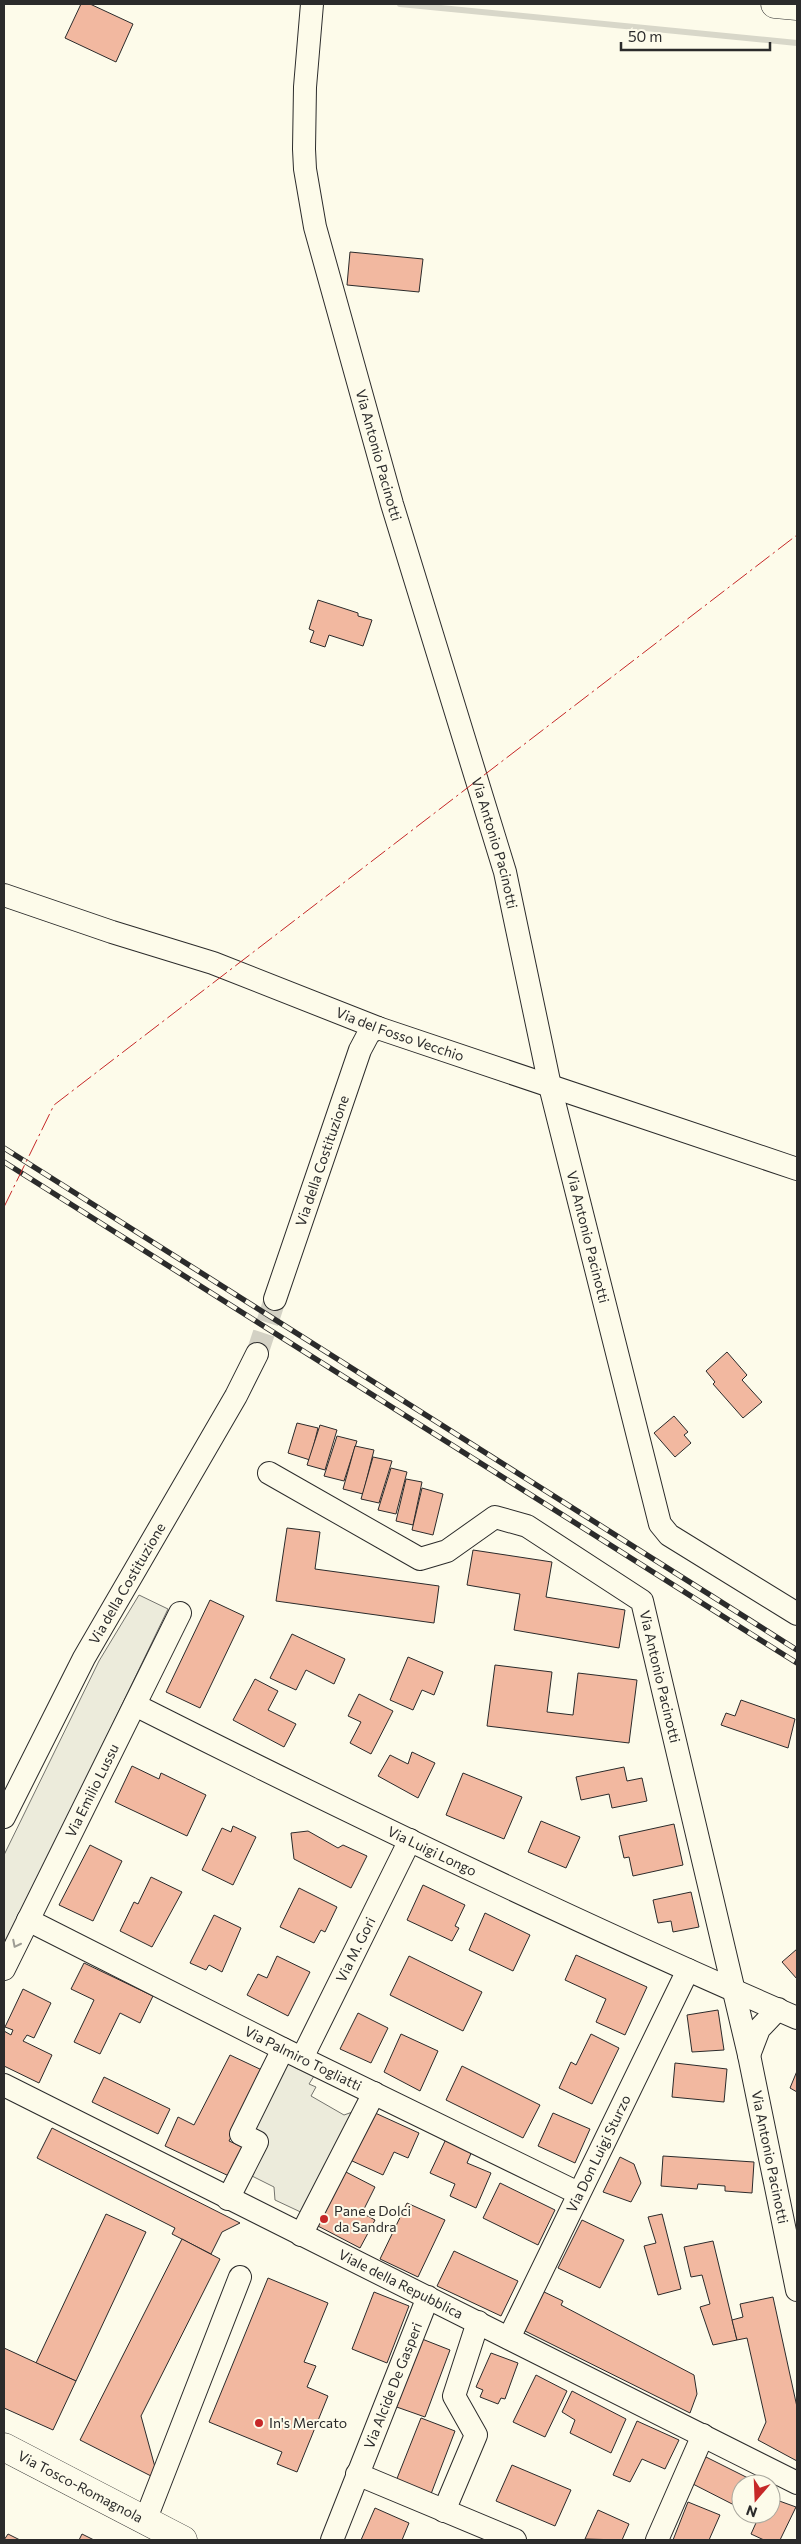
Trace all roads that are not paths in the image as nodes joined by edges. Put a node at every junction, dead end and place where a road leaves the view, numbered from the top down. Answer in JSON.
{"nodes":[{"id":1,"x":775,"y":4,"type":"edge"},
{"id":2,"x":311,"y":5,"type":"edge"},
{"id":3,"x":797,"y":6,"type":"edge"},
{"id":4,"x":4,"y":895,"type":"edge"},
{"id":5,"x":378,"y":1028,"type":"junction"},
{"id":6,"x":550,"y":1086,"type":"junction"},
{"id":7,"x":797,"y":1168,"type":"edge"},
{"id":8,"x":275,"y":1299,"type":"tunnel mouth"},
{"id":9,"x":257,"y":1354,"type":"tunnel mouth"},
{"id":10,"x":269,"y":1473,"type":"dead end"},
{"id":11,"x":180,"y":1612,"type":"dead end"},
{"id":12,"x":797,"y":1614,"type":"edge"},
{"id":13,"x":135,"y":1706,"type":"junction"},
{"id":14,"x":4,"y":1817,"type":"edge"},
{"id":15,"x":410,"y":1840,"type":"junction"},
{"id":16,"x":28,"y":1920,"type":"junction"},
{"id":17,"x":4,"y":1969,"type":"edge"},
{"id":18,"x":688,"y":1970,"type":"junction"},
{"id":19,"x":734,"y":1990,"type":"junction"},
{"id":20,"x":788,"y":2013,"type":"edge"},
{"id":21,"x":293,"y":2053,"type":"junction"},
{"id":22,"x":749,"y":2055,"type":"junction"},
{"id":23,"x":4,"y":2085,"type":"edge"},
{"id":24,"x":374,"y":2093,"type":"junction"},
{"id":25,"x":578,"y":2194,"type":"junction"},
{"id":26,"x":228,"y":2199,"type":"junction"},
{"id":27,"x":790,"y":2232,"type":"edge"},
{"id":28,"x":301,"y":2236,"type":"junction"},
{"id":29,"x":240,"y":2277,"type":"dead end"},
{"id":30,"x":797,"y":2290,"type":"edge"},
{"id":31,"x":428,"y":2297,"type":"junction"},
{"id":32,"x":478,"y":2322,"type":"junction"},
{"id":33,"x":509,"y":2338,"type":"junction"},
{"id":34,"x":703,"y":2436,"type":"junction"},
{"id":35,"x":4,"y":2447,"type":"edge"},
{"id":36,"x":357,"y":2474,"type":"junction"},
{"id":37,"x":797,"y":2483,"type":"edge"},
{"id":38,"x":444,"y":2511,"type":"junction"},
{"id":39,"x":145,"y":2522,"type":"junction"},
{"id":40,"x":183,"y":2540,"type":"edge"},
{"id":41,"x":332,"y":2540,"type":"edge"},
{"id":42,"x":515,"y":2540,"type":"edge"},
{"id":43,"x":657,"y":2540,"type":"edge"}],
"edges":[{"from":1,"to":3,"type":"main road"},
{"from":2,"to":6,"type":"street","name":"Via Antonio Pacinotti"},
{"from":4,"to":5,"type":"street","name":"Via del Fosso Vecchio"},
{"from":5,"to":6,"type":"street","name":"Via del Fosso Vecchio"},
{"from":5,"to":8,"type":"street","name":"Via della Costituzione"},
{"from":6,"to":7,"type":"street","name":"Via del Fosso Vecchio"},
{"from":6,"to":12,"type":"street","name":"Via Antonio Pacinotti"},
{"from":9,"to":14,"type":"street","name":"Via della Costituzione"},
{"from":10,"to":19,"type":"street","name":"Via Antonio Pacinotti"},
{"from":11,"to":13,"type":"street","name":"Via Emilio Lussu"},
{"from":13,"to":15,"type":"street","name":"Via Luigi Longo"},
{"from":13,"to":16,"type":"street","name":"Via Emilio Lussu"},
{"from":15,"to":18,"type":"street","name":"Via Luigi Longo"},
{"from":15,"to":21,"type":"street","name":"Via M. Gori"},
{"from":16,"to":17,"type":"street","name":"Via Emilio Lussu","one_way":true},
{"from":16,"to":21,"type":"street","name":"Via Palmiro Togliatti"},
{"from":18,"to":19,"type":"street","name":"Via Luigi Longo"},
{"from":18,"to":25,"type":"street","name":"Via Don Luigi Sturzo"},
{"from":19,"to":20,"type":"street","name":"Via Luigi Longo"},
{"from":19,"to":22,"type":"street","name":"Via Antonio Pacinotti"},
{"from":20,"to":22,"type":"street"},
{"from":21,"to":24,"type":"street","name":"Via Palmiro Togliatti"},
{"from":21,"to":26,"type":"street","name":"Via M. Gori"},
{"from":22,"to":27,"type":"street","name":"Via Antonio Pacinotti"},
{"from":23,"to":26,"type":"street","name":"Viale della Repubblica"},
{"from":24,"to":25,"type":"street","name":"Via Palmiro Togliatti"},
{"from":24,"to":28,"type":"street"},
{"from":25,"to":33,"type":"street","name":"Via Don Luigi Sturzo"},
{"from":26,"to":28,"type":"street","name":"Viale della Repubblica"},
{"from":27,"to":30,"type":"street","name":"Via Antonio Pacinotti"},
{"from":28,"to":31,"type":"street","name":"Viale della Repubblica"},
{"from":29,"to":39,"type":"street"},
{"from":31,"to":32,"type":"street","name":"Viale della Repubblica"},
{"from":31,"to":36,"type":"street","name":"Via Alcide De Gasperi"},
{"from":32,"to":33,"type":"street","name":"Viale della Repubblica"},
{"from":32,"to":38,"type":"street"},
{"from":33,"to":34,"type":"street","name":"Viale della Repubblica"},
{"from":34,"to":37,"type":"street","name":"Viale della Repubblica"},
{"from":34,"to":43,"type":"street"},
{"from":35,"to":39,"type":"main road","name":"Via Tosco-Romagnola"},
{"from":36,"to":38,"type":"street"},
{"from":36,"to":41,"type":"street","name":"Via Alcide De Gasperi"},
{"from":38,"to":42,"type":"street"},
{"from":39,"to":40,"type":"main road","name":"Via Tosco-Romagnola"}]}
